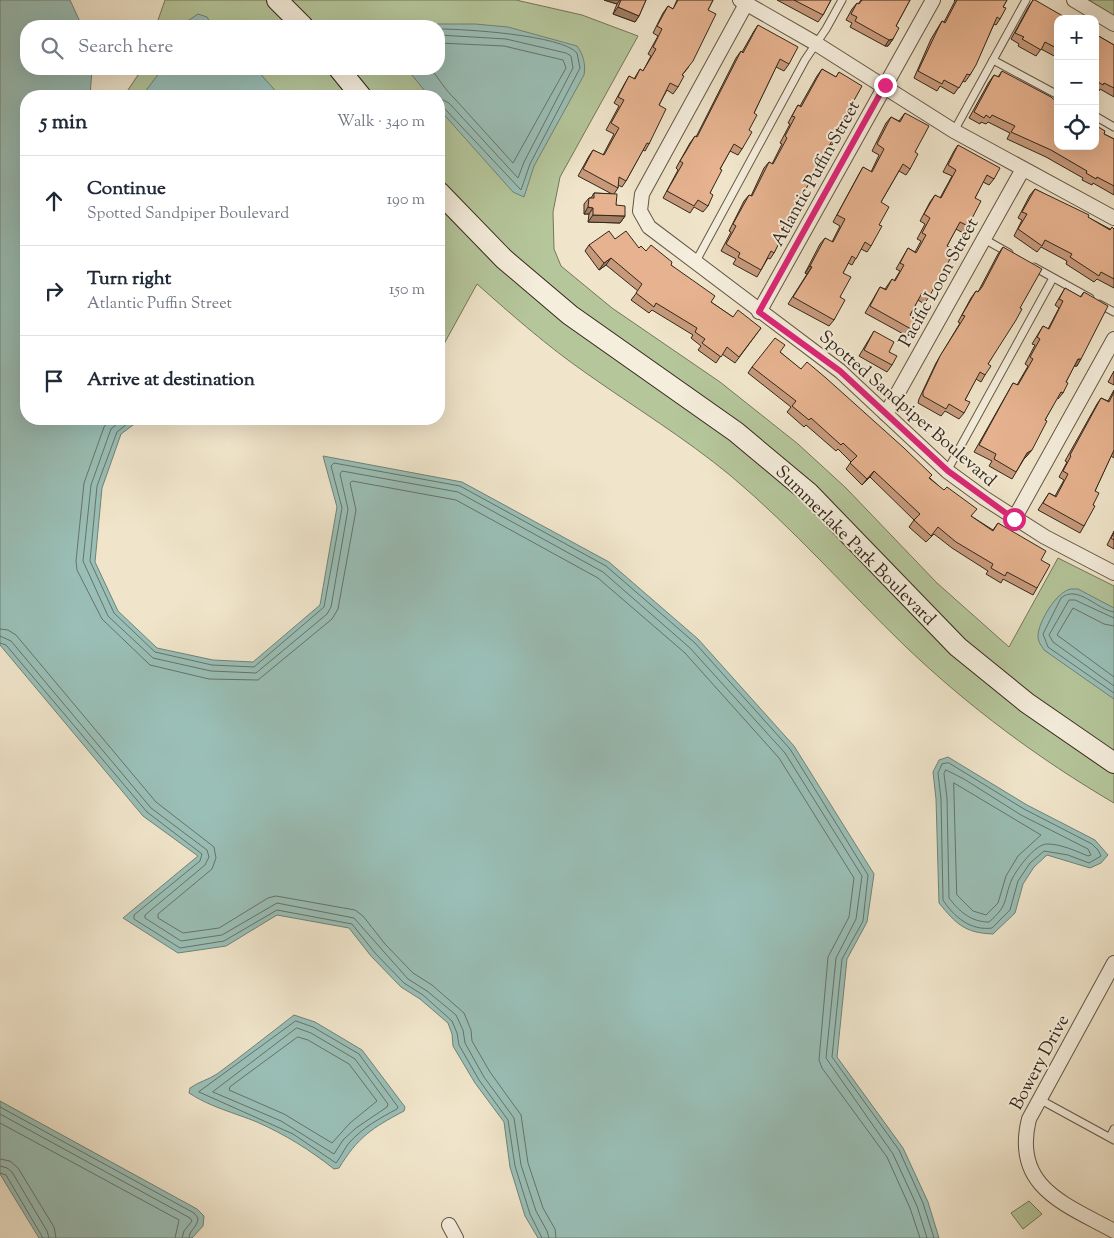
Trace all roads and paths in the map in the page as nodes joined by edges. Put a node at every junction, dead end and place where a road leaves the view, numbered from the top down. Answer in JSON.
{"nodes":[{"id":1,"x":277,"y":0,"type":"edge"},
{"id":2,"x":842,"y":0,"type":"edge"},
{"id":3,"x":933,"y":0,"type":"edge"},
{"id":4,"x":1026,"y":0,"type":"edge"},
{"id":5,"x":1074,"y":0,"type":"edge"},
{"id":6,"x":743,"y":2,"type":"edge"},
{"id":7,"x":297,"y":20,"type":"edge"},
{"id":8,"x":1114,"y":24,"type":"edge"},
{"id":9,"x":815,"y":43,"type":"junction"},
{"id":10,"x":994,"y":60,"type":"junction"},
{"id":11,"x":343,"y":75,"type":"edge"},
{"id":12,"x":885,"y":85,"type":"junction"},
{"id":13,"x":356,"y":90,"type":"edge"},
{"id":14,"x":1054,"y":93,"type":"edge"},
{"id":15,"x":1099,"y":118,"type":"edge"},
{"id":16,"x":1114,"y":127,"type":"edge"},
{"id":17,"x":954,"y":131,"type":"junction"},
{"id":18,"x":1023,"y":169,"type":"junction"},
{"id":19,"x":445,"y":198,"type":"edge"},
{"id":20,"x":1114,"y":218,"type":"edge"},
{"id":21,"x":984,"y":239,"type":"junction"},
{"id":22,"x":1020,"y":259,"type":"edge"},
{"id":23,"x":695,"y":264,"type":"junction"},
{"id":24,"x":1028,"y":264,"type":"edge"},
{"id":25,"x":1053,"y":278,"type":"junction"},
{"id":26,"x":759,"y":312,"type":"junction"},
{"id":27,"x":1114,"y":312,"type":"edge"},
{"id":28,"x":1114,"y":339,"type":"edge"},
{"id":29,"x":886,"y":414,"type":"junction"},
{"id":30,"x":948,"y":471,"type":"junction"},
{"id":31,"x":1014,"y":519,"type":"junction"},
{"id":32,"x":1114,"y":573,"type":"edge"},
{"id":33,"x":1114,"y":763,"type":"edge"},
{"id":34,"x":1114,"y":963,"type":"edge"},
{"id":35,"x":1039,"y":1099,"type":"junction"},
{"id":36,"x":1114,"y":1129,"type":"edge"},
{"id":37,"x":1112,"y":1139,"type":"edge"},
{"id":38,"x":449,"y":1225,"type":"dead end"},
{"id":39,"x":1114,"y":1231,"type":"edge"},
{"id":40,"x":456,"y":1238,"type":"edge"}],
"edges":[{"from":1,"to":7,"type":"main road"},
{"from":2,"to":9,"type":"lane"},
{"from":3,"to":12,"type":"street","name":"Atlantic Puffin Street"},
{"from":4,"to":10,"type":"lane"},
{"from":5,"to":8,"type":"street"},
{"from":6,"to":9,"type":"street"},
{"from":6,"to":23,"type":"street","name":"Spotted Sandpiper Boulevard"},
{"from":9,"to":12,"type":"street"},
{"from":9,"to":23,"type":"lane"},
{"from":10,"to":14,"type":"lane"},
{"from":10,"to":17,"type":"lane"},
{"from":11,"to":13,"type":"main road"},
{"from":12,"to":17,"type":"street"},
{"from":12,"to":26,"type":"street","name":"Atlantic Puffin Street"},
{"from":15,"to":16,"type":"lane"},
{"from":17,"to":18,"type":"street"},
{"from":18,"to":20,"type":"street"},
{"from":18,"to":21,"type":"street","name":"Pacific Loon Street"},
{"from":19,"to":33,"type":"main road","name":"Summerlake Park Boulevard"},
{"from":21,"to":22,"type":"lane"},
{"from":21,"to":29,"type":"street","name":"Pacific Loon Street"},
{"from":23,"to":26,"type":"street","name":"Spotted Sandpiper Boulevard"},
{"from":24,"to":25,"type":"lane"},
{"from":25,"to":27,"type":"lane"},
{"from":25,"to":30,"type":"lane"},
{"from":26,"to":29,"type":"street","name":"Spotted Sandpiper Boulevard"},
{"from":28,"to":31,"type":"street"},
{"from":29,"to":30,"type":"street","name":"Spotted Sandpiper Boulevard"},
{"from":30,"to":31,"type":"street","name":"Spotted Sandpiper Boulevard"},
{"from":31,"to":32,"type":"street","name":"Spotted Sandpiper Boulevard"},
{"from":34,"to":35,"type":"street","name":"Bowery Drive"},
{"from":35,"to":37,"type":"lane"},
{"from":35,"to":39,"type":"street","name":"Bowery Drive"},
{"from":36,"to":37,"type":"lane"},
{"from":38,"to":40,"type":"street"}]}
